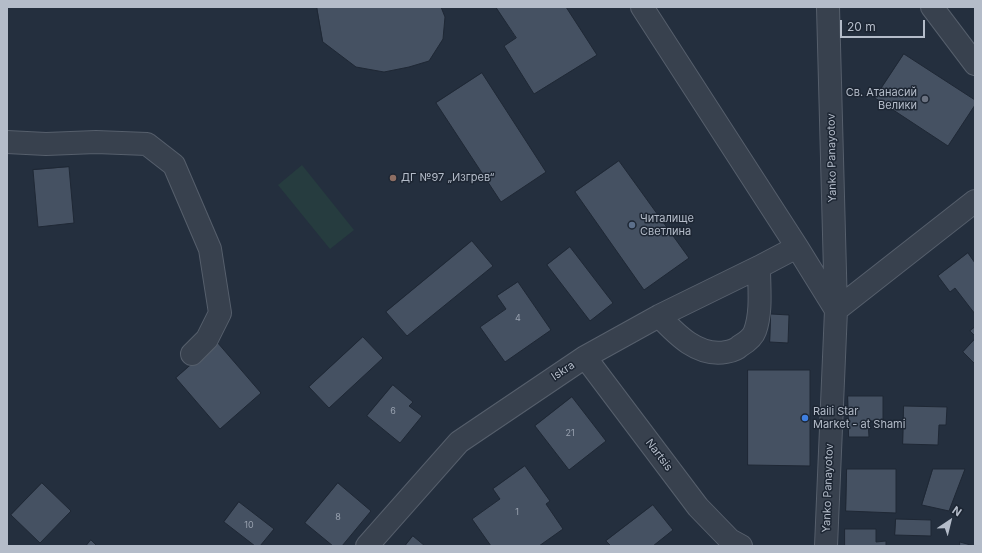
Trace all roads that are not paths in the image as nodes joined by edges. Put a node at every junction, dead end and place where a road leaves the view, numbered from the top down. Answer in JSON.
{"nodes":[{"id":1,"x":642,"y":7,"type":"edge"},
{"id":2,"x":828,"y":7,"type":"edge"},
{"id":3,"x":932,"y":7,"type":"edge"},
{"id":4,"x":975,"y":64,"type":"edge"},
{"id":5,"x":7,"y":142,"type":"edge"},
{"id":6,"x":975,"y":201,"type":"edge"},
{"id":7,"x":797,"y":246,"type":"junction"},
{"id":8,"x":759,"y":267,"type":"junction"},
{"id":9,"x":836,"y":310,"type":"junction"},
{"id":10,"x":659,"y":316,"type":"junction"},
{"id":11,"x":192,"y":354,"type":"dead end"},
{"id":12,"x":585,"y":357,"type":"junction"},
{"id":13,"x":367,"y":546,"type":"edge"},
{"id":14,"x":741,"y":546,"type":"edge"},
{"id":15,"x":826,"y":546,"type":"edge"}],
"edges":[{"from":1,"to":7,"type":"street"},
{"from":2,"to":9,"type":"street","name":"Yanko Panayotov"},
{"from":3,"to":4,"type":"street"},
{"from":5,"to":11,"type":"street"},
{"from":6,"to":9,"type":"street"},
{"from":7,"to":8,"type":"street","name":"Iskra"},
{"from":7,"to":9,"type":"street"},
{"from":8,"to":10,"type":"street","name":"Iskra"},
{"from":8,"to":10,"type":"street"},
{"from":9,"to":15,"type":"street","name":"Yanko Panayotov"},
{"from":10,"to":12,"type":"street","name":"Iskra"},
{"from":12,"to":13,"type":"street","name":"Iskra"},
{"from":12,"to":14,"type":"street","name":"Nartsis"}]}
